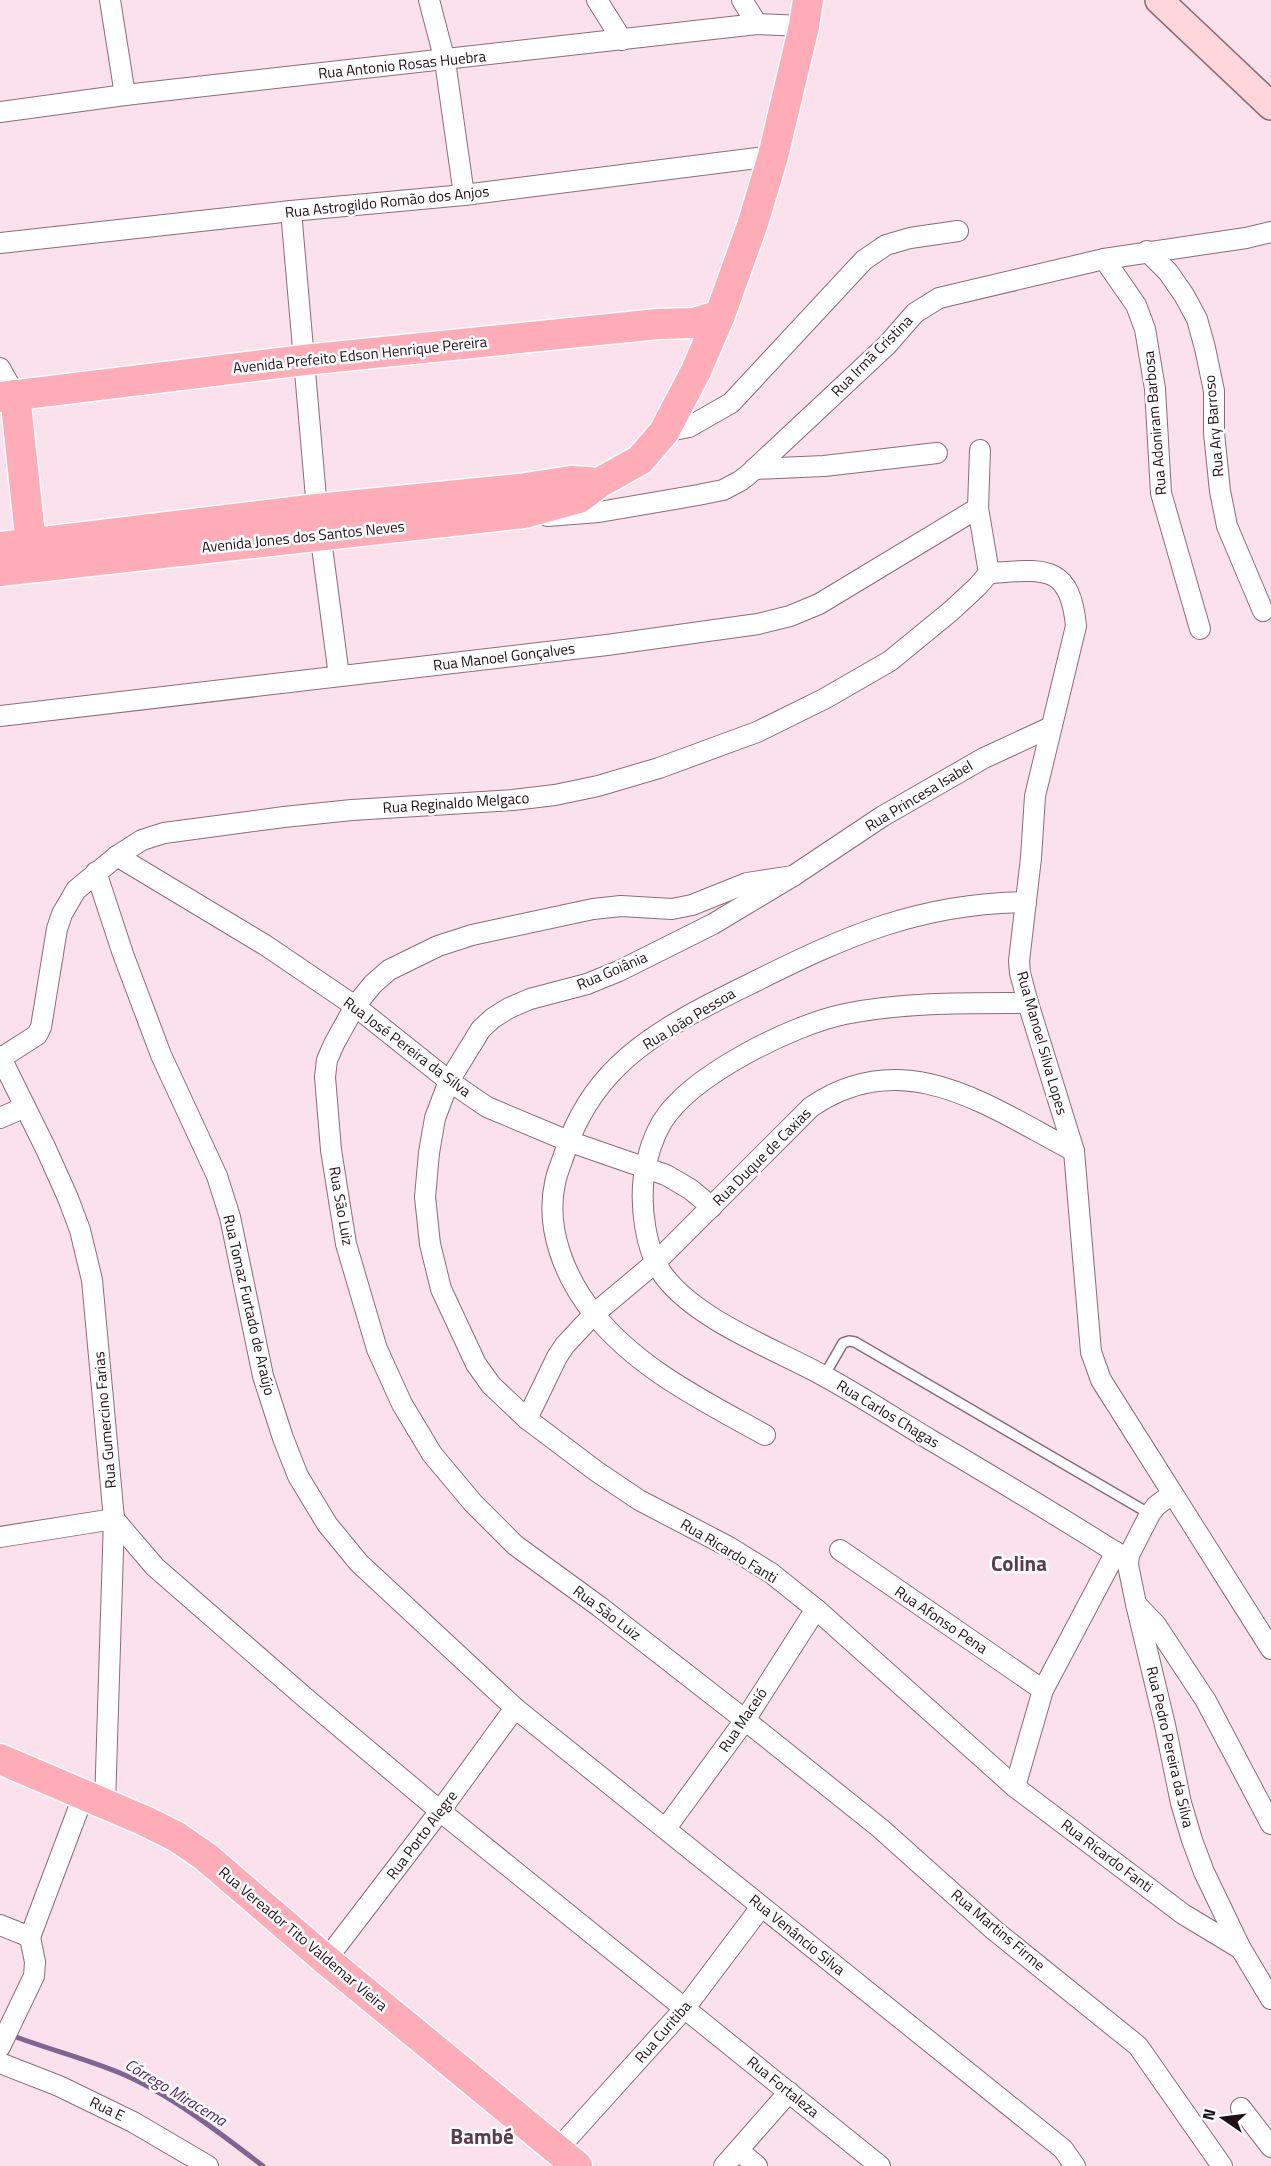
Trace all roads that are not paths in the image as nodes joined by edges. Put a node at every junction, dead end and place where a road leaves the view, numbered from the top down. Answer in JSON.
{"nodes":[{"id":1,"x":110,"y":0,"type":"edge"},
{"id":2,"x":429,"y":0,"type":"edge"},
{"id":3,"x":597,"y":0,"type":"edge"},
{"id":4,"x":742,"y":0,"type":"edge"},
{"id":5,"x":1159,"y":0,"type":"edge"},
{"id":6,"x":806,"y":13,"type":"edge"},
{"id":7,"x":757,"y":24,"type":"junction"},
{"id":8,"x":622,"y":40,"type":"junction"},
{"id":9,"x":445,"y":61,"type":"junction"},
{"id":10,"x":125,"y":95,"type":"junction"},
{"id":11,"x":1271,"y":106,"type":"edge"},
{"id":12,"x":0,"y":112,"type":"edge"},
{"id":13,"x":773,"y":156,"type":"junction"},
{"id":14,"x":464,"y":195,"type":"junction"},
{"id":15,"x":291,"y":211,"type":"junction"},
{"id":16,"x":958,"y":231,"type":"dead end"},
{"id":17,"x":1271,"y":232,"type":"edge"},
{"id":18,"x":0,"y":243,"type":"edge"},
{"id":19,"x":1147,"y":251,"type":"junction"},
{"id":20,"x":740,"y":259,"type":"junction"},
{"id":21,"x":1104,"y":259,"type":"junction"},
{"id":22,"x":719,"y":316,"type":"junction"},
{"id":23,"x":658,"y":324,"type":"junction"},
{"id":24,"x":304,"y":360,"type":"junction"},
{"id":25,"x":0,"y":368,"type":"edge"},
{"id":26,"x":7,"y":396,"type":"edge"},
{"id":27,"x":664,"y":432,"type":"junction"},
{"id":28,"x":0,"y":436,"type":"edge"},
{"id":29,"x":980,"y":450,"type":"dead end"},
{"id":30,"x":937,"y":453,"type":"dead end"},
{"id":31,"x":754,"y":469,"type":"junction"},
{"id":32,"x":521,"y":501,"type":"junction"},
{"id":33,"x":978,"y":508,"type":"junction"},
{"id":34,"x":319,"y":522,"type":"junction"},
{"id":35,"x":15,"y":557,"type":"edge"},
{"id":36,"x":989,"y":573,"type":"junction"},
{"id":37,"x":1263,"y":611,"type":"dead end"},
{"id":38,"x":1200,"y":629,"type":"dead end"},
{"id":39,"x":339,"y":676,"type":"junction"},
{"id":40,"x":0,"y":716,"type":"edge"},
{"id":41,"x":1051,"y":727,"type":"junction"},
{"id":42,"x":117,"y":856,"type":"junction"},
{"id":43,"x":96,"y":872,"type":"junction"},
{"id":44,"x":793,"y":876,"type":"junction"},
{"id":45,"x":1026,"y":902,"type":"junction"},
{"id":46,"x":1028,"y":1003,"type":"junction"},
{"id":47,"x":355,"y":1006,"type":"junction"},
{"id":48,"x":0,"y":1057,"type":"edge"},
{"id":49,"x":449,"y":1081,"type":"junction"},
{"id":50,"x":25,"y":1107,"type":"junction"},
{"id":51,"x":0,"y":1118,"type":"edge"},
{"id":52,"x":568,"y":1141,"type":"junction"},
{"id":53,"x":1074,"y":1151,"type":"junction"},
{"id":54,"x":645,"y":1168,"type":"junction"},
{"id":55,"x":712,"y":1207,"type":"junction"},
{"id":56,"x":656,"y":1262,"type":"junction"},
{"id":57,"x":594,"y":1314,"type":"junction"},
{"id":58,"x":824,"y":1376,"type":"junction"},
{"id":59,"x":527,"y":1419,"type":"junction"},
{"id":60,"x":765,"y":1435,"type":"dead end"},
{"id":61,"x":1172,"y":1494,"type":"junction"},
{"id":62,"x":1150,"y":1514,"type":"junction"},
{"id":63,"x":114,"y":1519,"type":"junction"},
{"id":64,"x":0,"y":1537,"type":"edge"},
{"id":65,"x":840,"y":1550,"type":"dead end"},
{"id":66,"x":1122,"y":1556,"type":"junction"},
{"id":67,"x":1136,"y":1604,"type":"junction"},
{"id":68,"x":816,"y":1609,"type":"junction"},
{"id":69,"x":1271,"y":1650,"type":"edge"},
{"id":70,"x":1043,"y":1690,"type":"junction"},
{"id":71,"x":515,"y":1708,"type":"junction"},
{"id":72,"x":745,"y":1719,"type":"junction"},
{"id":73,"x":0,"y":1759,"type":"edge"},
{"id":74,"x":1015,"y":1787,"type":"junction"},
{"id":75,"x":95,"y":1799,"type":"junction"},
{"id":76,"x":440,"y":1811,"type":"junction"},
{"id":77,"x":1271,"y":1824,"type":"edge"},
{"id":78,"x":666,"y":1828,"type":"junction"},
{"id":79,"x":761,"y":1907,"type":"junction"},
{"id":80,"x":0,"y":1925,"type":"edge"},
{"id":81,"x":30,"y":1937,"type":"junction"},
{"id":82,"x":1241,"y":1949,"type":"junction"},
{"id":83,"x":326,"y":1960,"type":"junction"},
{"id":84,"x":1271,"y":1999,"type":"edge"},
{"id":85,"x":685,"y":2008,"type":"junction"},
{"id":86,"x":4,"y":2038,"type":"edge"},
{"id":87,"x":0,"y":2063,"type":"edge"},
{"id":88,"x":789,"y":2092,"type":"junction"},
{"id":89,"x":1241,"y":2108,"type":"dead end"},
{"id":90,"x":1063,"y":2148,"type":"junction"},
{"id":91,"x":1271,"y":2148,"type":"edge"},
{"id":92,"x":739,"y":2151,"type":"junction"},
{"id":93,"x":567,"y":2158,"type":"edge"},
{"id":94,"x":208,"y":2166,"type":"edge"},
{"id":95,"x":724,"y":2166,"type":"edge"},
{"id":96,"x":757,"y":2166,"type":"edge"},
{"id":97,"x":880,"y":2166,"type":"edge"},
{"id":98,"x":1075,"y":2166,"type":"edge"},
{"id":99,"x":1088,"y":2166,"type":"edge"},
{"id":100,"x":1222,"y":2166,"type":"edge"}],
"edges":[{"from":1,"to":10,"type":"street"},
{"from":2,"to":9,"type":"street"},
{"from":3,"to":8,"type":"street"},
{"from":4,"to":7,"type":"street"},
{"from":5,"to":11,"type":"main road"},
{"from":6,"to":7,"type":"street","name":"Rua Antonio Rosas Huebra"},
{"from":6,"to":13,"type":"main road"},
{"from":7,"to":8,"type":"street","name":"Rua Antonio Rosas Huebra"},
{"from":8,"to":9,"type":"street","name":"Rua Antonio Rosas Huebra"},
{"from":9,"to":10,"type":"street","name":"Rua Antonio Rosas Huebra"},
{"from":9,"to":14,"type":"street"},
{"from":10,"to":12,"type":"street","name":"Rua Antonio Rosas Huebra"},
{"from":13,"to":14,"type":"street","name":"Rua Astrogildo Romão dos Anjos"},
{"from":13,"to":20,"type":"main road"},
{"from":14,"to":15,"type":"street","name":"Rua Astrogildo Romão dos Anjos"},
{"from":15,"to":18,"type":"street","name":"Rua Astrogildo Romão dos Anjos"},
{"from":15,"to":24,"type":"street"},
{"from":16,"to":27,"type":"street"},
{"from":17,"to":19,"type":"street","name":"Rua Irmã Cristina"},
{"from":19,"to":21,"type":"street","name":"Rua Irmã Cristina"},
{"from":19,"to":37,"type":"street","name":"Rua Ary Barroso"},
{"from":20,"to":22,"type":"main road","name":"Avenida Jones dos Santos Neves"},
{"from":20,"to":23,"type":"main road"},
{"from":21,"to":31,"type":"street","name":"Rua Irmã Cristina"},
{"from":21,"to":38,"type":"street","name":"Rua Adoniram Barbosa"},
{"from":22,"to":23,"type":"main road","name":"Avenida Prefeito Edson Henrique Pereira"},
{"from":22,"to":27,"type":"main road","name":"Avenida Jones dos Santos Neves"},
{"from":23,"to":24,"type":"main road","name":"Avenida Prefeito Edson Henrique Pereira"},
{"from":24,"to":26,"type":"main road","name":"Avenida Prefeito Edson Henrique Pereira"},
{"from":24,"to":34,"type":"street"},
{"from":25,"to":26,"type":"street"},
{"from":26,"to":35,"type":"main road"},
{"from":27,"to":32,"type":"main road","name":"Avenida Jones dos Santos Neves"},
{"from":28,"to":35,"type":"main road"},
{"from":29,"to":33,"type":"street"},
{"from":30,"to":31,"type":"street"},
{"from":31,"to":32,"type":"street","name":"Rua Irmã Cristina"},
{"from":32,"to":34,"type":"main road","name":"Avenida Jones dos Santos Neves"},
{"from":33,"to":36,"type":"street"},
{"from":33,"to":39,"type":"street","name":"Rua Manoel Gonçalves"},
{"from":34,"to":35,"type":"main road","name":"Avenida Jones dos Santos Neves"},
{"from":34,"to":39,"type":"street"},
{"from":36,"to":41,"type":"street","name":"Rua Manoel Silva Lopes"},
{"from":36,"to":42,"type":"street","name":"Rua Reginaldo Melgaco"},
{"from":39,"to":40,"type":"street","name":"Rua Manoel Gonçalves"},
{"from":41,"to":44,"type":"street","name":"Rua Princesa Isabel"},
{"from":41,"to":45,"type":"street","name":"Rua Manoel Silva Lopes"},
{"from":42,"to":43,"type":"street","name":"Rua Reginaldo Melgaco"},
{"from":42,"to":47,"type":"street","name":"Rua José Pereira da Silva"},
{"from":43,"to":48,"type":"street","name":"Rua Reginaldo Melgaco"},
{"from":43,"to":71,"type":"street","name":"Rua Tomaz Furtado de Araújo"},
{"from":44,"to":47,"type":"street","name":"Rua São Luiz"},
{"from":44,"to":49,"type":"street","name":"Rua Goiânia"},
{"from":45,"to":46,"type":"street","name":"Rua Manoel Silva Lopes"},
{"from":45,"to":52,"type":"street","name":"Rua João Pessoa"},
{"from":46,"to":53,"type":"street","name":"Rua Manoel Silva Lopes"},
{"from":46,"to":54,"type":"street"},
{"from":47,"to":49,"type":"street","name":"Rua José Pereira da Silva"},
{"from":47,"to":72,"type":"street","name":"Rua São Luiz"},
{"from":48,"to":50,"type":"street","name":"Rua Gumercino Farias"},
{"from":49,"to":52,"type":"street","name":"Rua José Pereira da Silva"},
{"from":49,"to":59,"type":"street","name":"Rua Ricardo Fanti"},
{"from":50,"to":51,"type":"street"},
{"from":50,"to":63,"type":"street","name":"Rua Gumercino Farias"},
{"from":52,"to":54,"type":"street","name":"Rua José Pereira da Silva"},
{"from":52,"to":57,"type":"street","name":"Rua João Pessoa"},
{"from":53,"to":55,"type":"street","name":"Rua Duque de Caxias"},
{"from":53,"to":61,"type":"street","name":"Rua Manoel Silva Lopes"},
{"from":54,"to":55,"type":"street","name":"Rua José Pereira da Silva"},
{"from":54,"to":56,"type":"street"},
{"from":55,"to":56,"type":"street","name":"Rua Duque de Caxias"},
{"from":56,"to":57,"type":"street","name":"Rua Duque de Caxias"},
{"from":56,"to":58,"type":"street","name":"Rua Carlos Chagas"},
{"from":57,"to":59,"type":"street","name":"Rua Duque de Caxias"},
{"from":57,"to":60,"type":"street","name":"Rua João Pessoa"},
{"from":58,"to":62,"type":"lane"},
{"from":58,"to":66,"type":"street","name":"Rua Carlos Chagas"},
{"from":59,"to":68,"type":"street","name":"Rua Ricardo Fanti"},
{"from":61,"to":62,"type":"street"},
{"from":61,"to":69,"type":"street","name":"Rua Manoel Silva Lopes"},
{"from":62,"to":66,"type":"street"},
{"from":63,"to":64,"type":"street"},
{"from":63,"to":75,"type":"street","name":"Rua Gumercino Farias"},
{"from":63,"to":76,"type":"street","name":"Rua Fortaleza"},
{"from":65,"to":70,"type":"street","name":"Rua Afonso Pena"},
{"from":66,"to":67,"type":"street","name":"Rua Pedro Pereira da Silva"},
{"from":66,"to":70,"type":"street"},
{"from":67,"to":77,"type":"street"},
{"from":67,"to":82,"type":"street","name":"Rua Pedro Pereira da Silva"},
{"from":68,"to":72,"type":"street","name":"Rua Maceió"},
{"from":68,"to":74,"type":"street","name":"Rua Ricardo Fanti"},
{"from":70,"to":74,"type":"street"},
{"from":71,"to":76,"type":"street","name":"Rua Porto Alegre"},
{"from":71,"to":78,"type":"street","name":"Rua Venâncio Silva"},
{"from":72,"to":78,"type":"street","name":"Rua Maceió"},
{"from":72,"to":100,"type":"street","name":"Rua Martins Firme"},
{"from":73,"to":75,"type":"main road","name":"Rua Vereador Tito Valdemar Vieira"},
{"from":74,"to":82,"type":"street","name":"Rua Ricardo Fanti"},
{"from":75,"to":81,"type":"street","name":"Rua Gumercino Farias"},
{"from":75,"to":83,"type":"main road","name":"Rua Vereador Tito Valdemar Vieira"},
{"from":76,"to":83,"type":"street","name":"Rua Porto Alegre"},
{"from":76,"to":85,"type":"street","name":"Rua Fortaleza"},
{"from":78,"to":79,"type":"street","name":"Rua Venâncio Silva"},
{"from":79,"to":85,"type":"street","name":"Rua Curitiba"},
{"from":79,"to":90,"type":"street","name":"Rua Venâncio Silva"},
{"from":80,"to":81,"type":"street"},
{"from":81,"to":86,"type":"street"},
{"from":82,"to":84,"type":"street","name":"Rua Pedro Pereira da Silva"},
{"from":83,"to":93,"type":"main road","name":"Rua Vereador Tito Valdemar Vieira"},
{"from":85,"to":88,"type":"street","name":"Rua Fortaleza"},
{"from":85,"to":93,"type":"street","name":"Rua Curitiba"},
{"from":87,"to":94,"type":"street","name":"Rua E"},
{"from":88,"to":92,"type":"street"},
{"from":88,"to":97,"type":"street","name":"Rua Fortaleza"},
{"from":89,"to":91,"type":"street"},
{"from":90,"to":98,"type":"street","name":"Rua Venâncio Silva"},
{"from":90,"to":99,"type":"street"},
{"from":92,"to":95,"type":"street"},
{"from":92,"to":96,"type":"street"}]}
